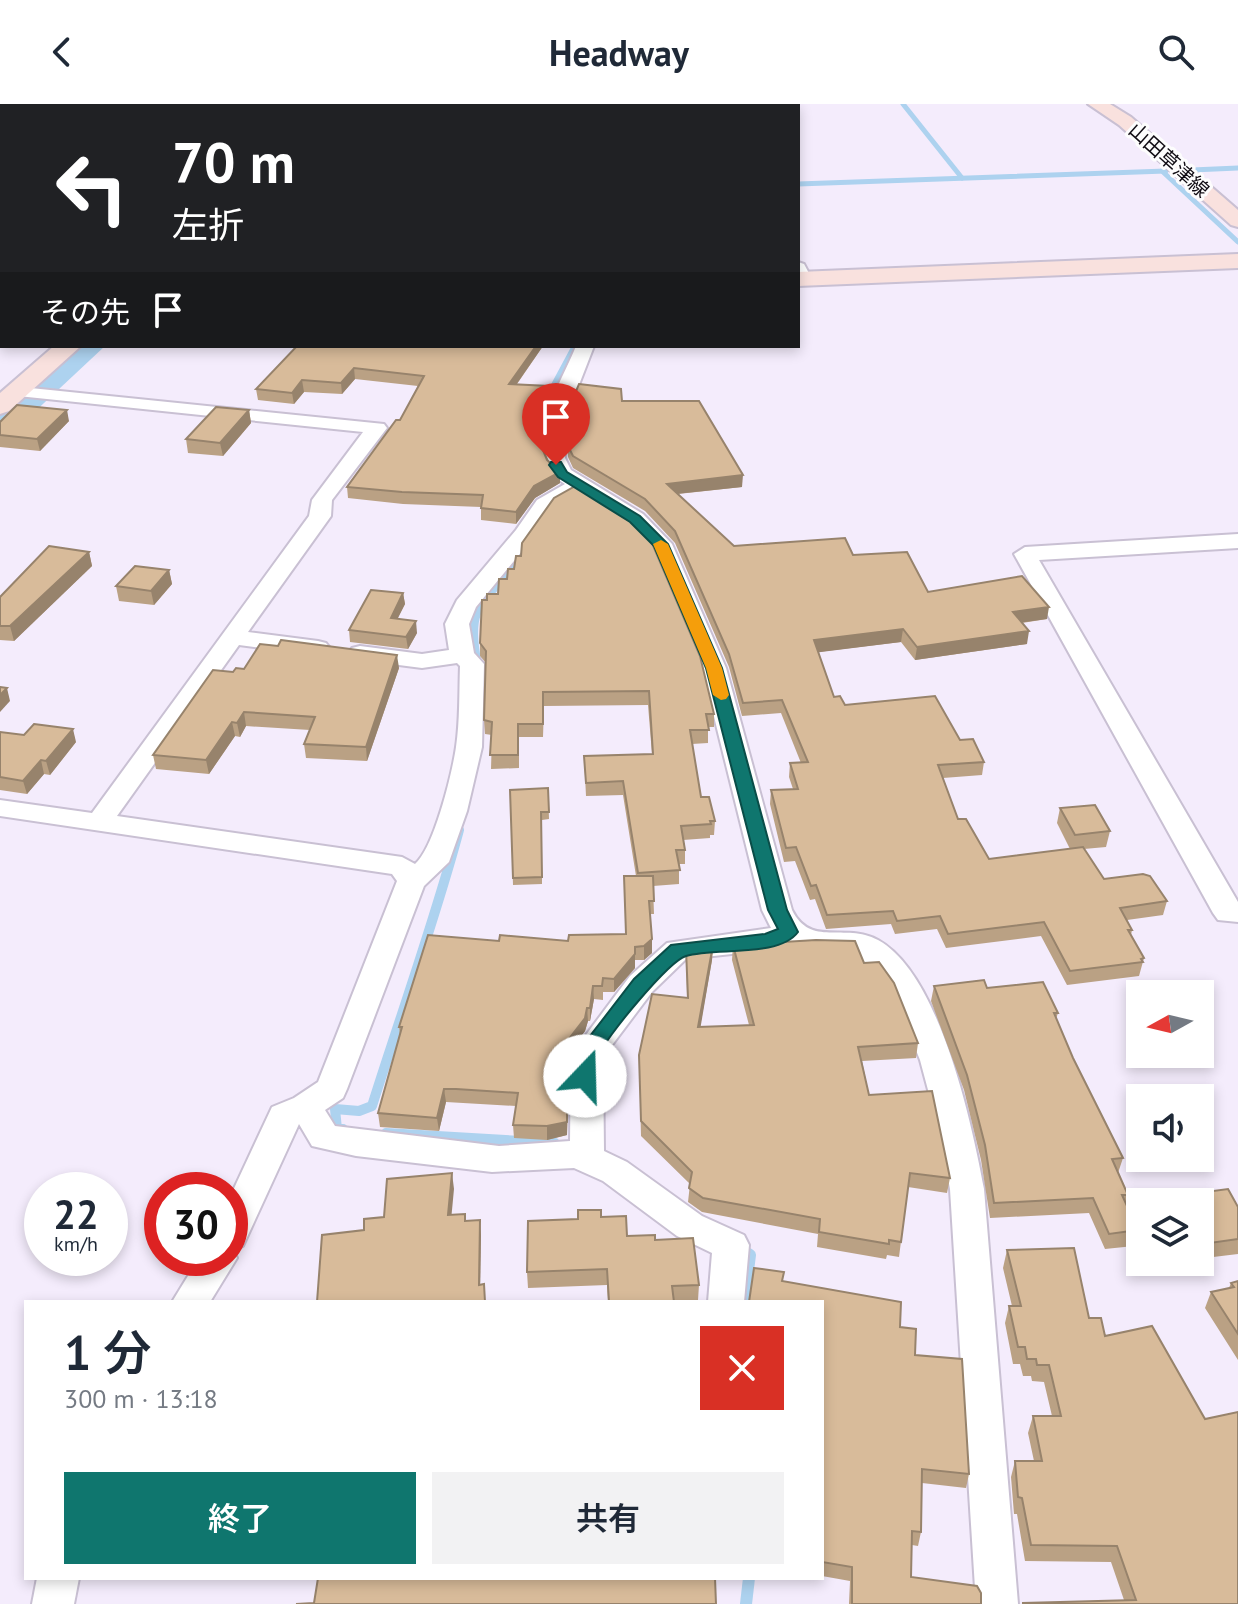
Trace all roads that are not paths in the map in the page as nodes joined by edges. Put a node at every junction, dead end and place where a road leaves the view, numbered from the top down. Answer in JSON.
{"nodes":[{"id":1,"x":1097,"y":104,"type":"edge"},
{"id":2,"x":1238,"y":221,"type":"edge"},
{"id":3,"x":1238,"y":261,"type":"edge"},
{"id":4,"x":800,"y":275,"type":"edge"},
{"id":5,"x":67,"y":348,"type":"edge"},
{"id":6,"x":584,"y":348,"type":"edge"},
{"id":7,"x":9,"y":398,"type":"edge"},
{"id":8,"x":578,"y":485,"type":"junction"},
{"id":9,"x":1238,"y":541,"type":"edge"},
{"id":10,"x":232,"y":637,"type":"junction"},
{"id":11,"x":462,"y":655,"type":"junction"},
{"id":12,"x":0,"y":808,"type":"edge"},
{"id":13,"x":99,"y":822,"type":"junction"},
{"id":14,"x":411,"y":881,"type":"junction"},
{"id":15,"x":1238,"y":912,"type":"edge"},
{"id":16,"x":789,"y":932,"type":"junction"},
{"id":17,"x":306,"y":1107,"type":"junction"},
{"id":18,"x":587,"y":1159,"type":"junction"},
{"id":19,"x":248,"y":1196,"type":"edge"},
{"id":20,"x":207,"y":1276,"type":"edge"},
{"id":21,"x":191,"y":1300,"type":"edge"},
{"id":22,"x":726,"y":1300,"type":"edge"},
{"id":23,"x":58,"y":1580,"type":"edge"},
{"id":24,"x":53,"y":1604,"type":"edge"},
{"id":25,"x":997,"y":1604,"type":"edge"}],
"edges":[{"from":1,"to":2,"type":"street","name":"山田草津線"},
{"from":3,"to":4,"type":"street"},
{"from":5,"to":7,"type":"street"},
{"from":6,"to":8,"type":"street"},
{"from":7,"to":10,"type":"street"},
{"from":8,"to":11,"type":"street"},
{"from":8,"to":16,"type":"street"},
{"from":9,"to":15,"type":"street"},
{"from":10,"to":11,"type":"street"},
{"from":10,"to":13,"type":"street"},
{"from":11,"to":14,"type":"street"},
{"from":12,"to":13,"type":"street"},
{"from":13,"to":14,"type":"street"},
{"from":14,"to":17,"type":"street"},
{"from":16,"to":18,"type":"street"},
{"from":16,"to":25,"type":"street"},
{"from":17,"to":18,"type":"street"},
{"from":17,"to":19,"type":"street"},
{"from":18,"to":22,"type":"street"},
{"from":20,"to":21,"type":"street"},
{"from":23,"to":24,"type":"street"}]}
